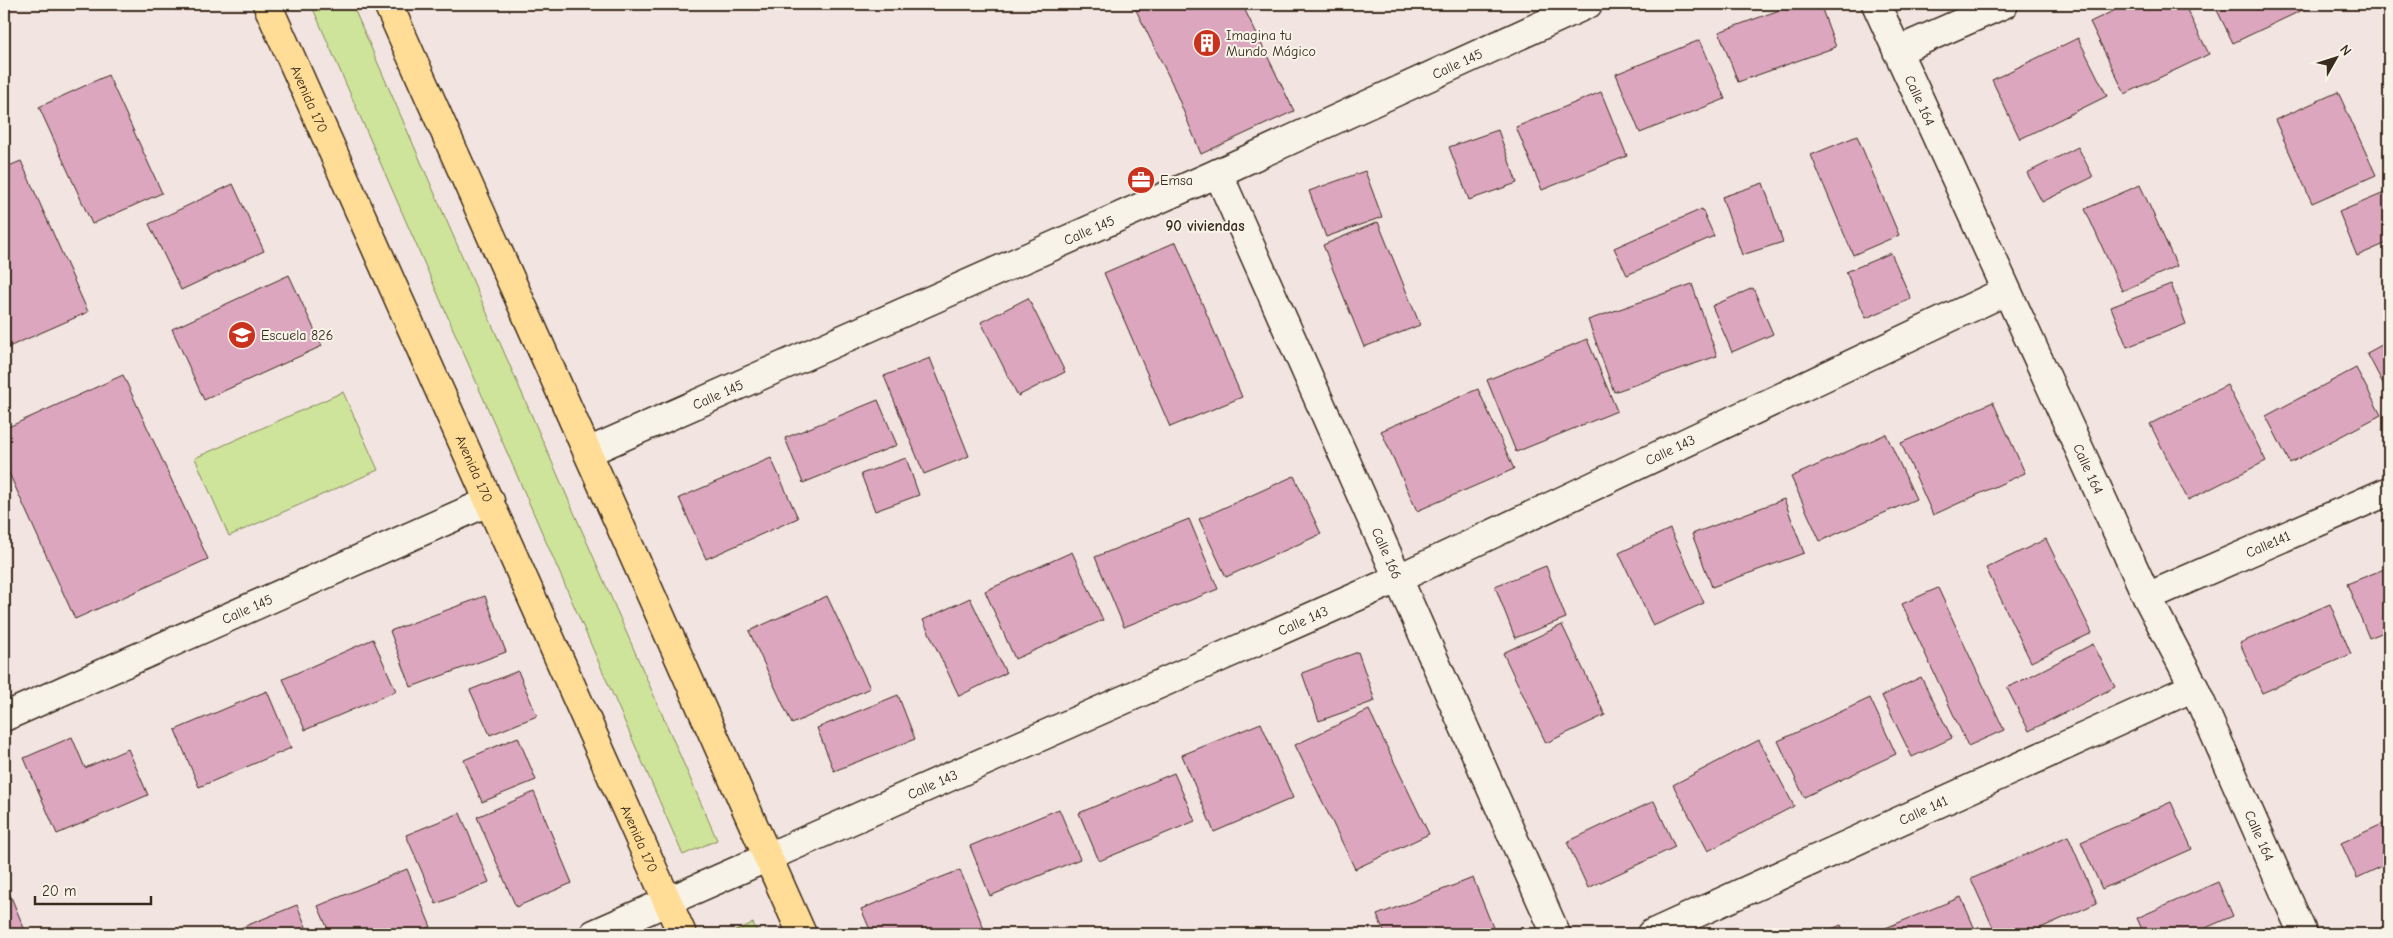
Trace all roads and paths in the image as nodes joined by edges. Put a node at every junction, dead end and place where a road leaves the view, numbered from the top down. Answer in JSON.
{"nodes":[{"id":1,"x":267,"y":4,"type":"edge"},
{"id":2,"x":388,"y":4,"type":"edge"},
{"id":3,"x":1588,"y":4,"type":"edge"},
{"id":4,"x":1876,"y":4,"type":"edge"},
{"id":5,"x":2004,"y":4,"type":"edge"},
{"id":6,"x":1897,"y":51,"type":"junction"},
{"id":7,"x":1218,"y":173,"type":"junction"},
{"id":8,"x":2006,"y":291,"type":"junction"},
{"id":9,"x":588,"y":452,"type":"junction"},
{"id":10,"x":2389,"y":491,"type":"edge"},
{"id":11,"x":490,"y":501,"type":"junction"},
{"id":12,"x":1397,"y":579,"type":"junction"},
{"id":13,"x":2148,"y":597,"type":"junction"},
{"id":14,"x":2194,"y":687,"type":"junction"},
{"id":15,"x":4,"y":716,"type":"edge"},
{"id":16,"x":766,"y":857,"type":"junction"},
{"id":17,"x":667,"y":901,"type":"junction"},
{"id":18,"x":594,"y":934,"type":"edge"},
{"id":19,"x":682,"y":934,"type":"edge"},
{"id":20,"x":802,"y":934,"type":"edge"},
{"id":21,"x":1556,"y":934,"type":"edge"},
{"id":22,"x":1651,"y":934,"type":"edge"},
{"id":23,"x":2303,"y":934,"type":"edge"}],
"edges":[{"from":1,"to":11,"type":"main road","name":"Avenida 170"},
{"from":2,"to":9,"type":"main road"},
{"from":3,"to":7,"type":"street","name":"Calle 145"},
{"from":4,"to":6,"type":"street","name":"Calle 164"},
{"from":5,"to":6,"type":"street"},
{"from":6,"to":8,"type":"street","name":"Calle 164"},
{"from":7,"to":9,"type":"street","name":"Calle 145"},
{"from":7,"to":12,"type":"street","name":"Calle 166"},
{"from":8,"to":12,"type":"street","name":"Calle 143"},
{"from":8,"to":13,"type":"street","name":"Calle 164"},
{"from":9,"to":16,"type":"main road"},
{"from":10,"to":13,"type":"street","name":"Calle141"},
{"from":11,"to":15,"type":"street","name":"Calle 145"},
{"from":11,"to":17,"type":"main road","name":"Avenida 170"},
{"from":12,"to":16,"type":"street","name":"Calle 143"},
{"from":12,"to":21,"type":"street","name":"Calle 166"},
{"from":13,"to":14,"type":"street","name":"Calle 164"},
{"from":14,"to":22,"type":"street","name":"Calle 141"},
{"from":14,"to":23,"type":"street","name":"Calle 164"},
{"from":16,"to":17,"type":"street","name":"Calle 143"},
{"from":16,"to":20,"type":"main road"},
{"from":17,"to":18,"type":"street","name":"Calle 143"},
{"from":17,"to":19,"type":"main road","name":"Avenida 170"}]}
